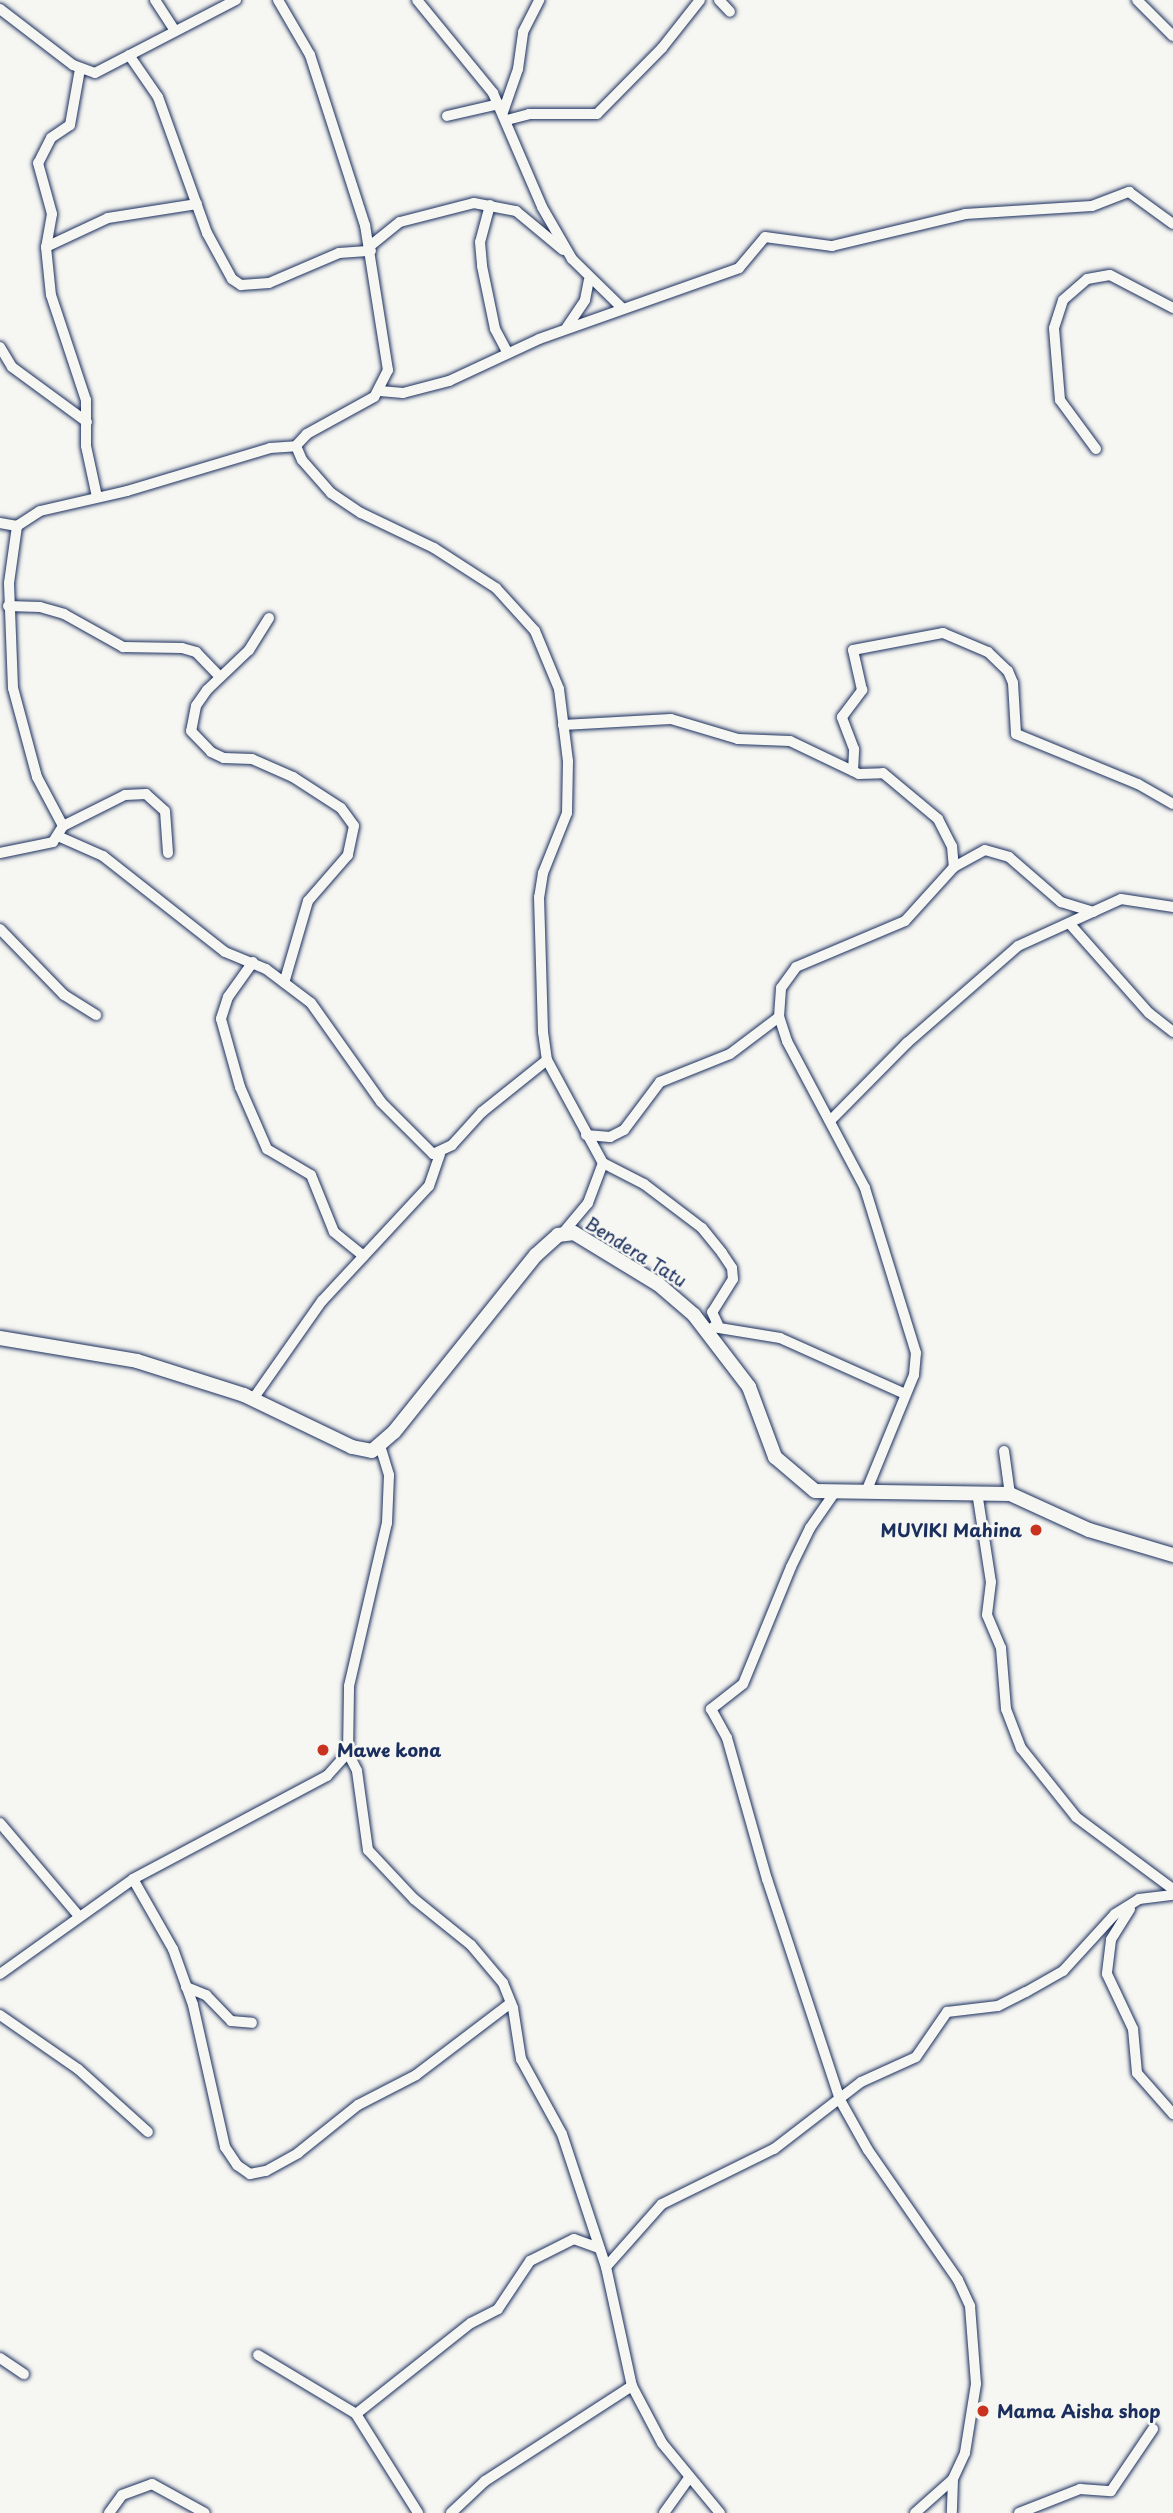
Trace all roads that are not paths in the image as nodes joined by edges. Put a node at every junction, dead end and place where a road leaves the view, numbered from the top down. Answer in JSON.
{"nodes":[{"id":1,"x":155,"y":0,"type":"edge"},
{"id":2,"x":236,"y":0,"type":"edge"},
{"id":3,"x":278,"y":0,"type":"edge"},
{"id":4,"x":417,"y":0,"type":"edge"},
{"id":5,"x":539,"y":0,"type":"edge"},
{"id":6,"x":700,"y":0,"type":"edge"},
{"id":7,"x":719,"y":0,"type":"edge"},
{"id":8,"x":1137,"y":0,"type":"edge"},
{"id":9,"x":0,"y":9,"type":"edge"},
{"id":10,"x":730,"y":12,"type":"dead end"},
{"id":11,"x":174,"y":29,"type":"junction"},
{"id":12,"x":1173,"y":36,"type":"edge"},
{"id":13,"x":129,"y":55,"type":"junction"},
{"id":14,"x":80,"y":69,"type":"junction"},
{"id":15,"x":503,"y":112,"type":"junction"},
{"id":16,"x":447,"y":116,"type":"dead end"},
{"id":17,"x":197,"y":204,"type":"junction"},
{"id":18,"x":490,"y":205,"type":"junction"},
{"id":19,"x":1173,"y":224,"type":"edge"},
{"id":20,"x":46,"y":247,"type":"junction"},
{"id":21,"x":371,"y":248,"type":"junction"},
{"id":22,"x":572,"y":259,"type":"junction"},
{"id":23,"x":589,"y":280,"type":"junction"},
{"id":24,"x":621,"y":307,"type":"junction"},
{"id":25,"x":1173,"y":308,"type":"edge"},
{"id":26,"x":566,"y":328,"type":"junction"},
{"id":27,"x":0,"y":346,"type":"edge"},
{"id":28,"x":508,"y":353,"type":"junction"},
{"id":29,"x":380,"y":391,"type":"junction"},
{"id":30,"x":87,"y":422,"type":"junction"},
{"id":31,"x":296,"y":446,"type":"junction"},
{"id":32,"x":1096,"y":449,"type":"dead end"},
{"id":33,"x":97,"y":497,"type":"junction"},
{"id":34,"x":0,"y":523,"type":"edge"},
{"id":35,"x":17,"y":526,"type":"junction"},
{"id":36,"x":8,"y":606,"type":"junction"},
{"id":37,"x":269,"y":618,"type":"dead end"},
{"id":38,"x":219,"y":676,"type":"junction"},
{"id":39,"x":563,"y":724,"type":"junction"},
{"id":40,"x":853,"y":771,"type":"junction"},
{"id":41,"x":1173,"y":804,"type":"edge"},
{"id":42,"x":62,"y":832,"type":"junction"},
{"id":43,"x":0,"y":853,"type":"edge"},
{"id":44,"x":168,"y":853,"type":"dead end"},
{"id":45,"x":954,"y":867,"type":"junction"},
{"id":46,"x":1173,"y":907,"type":"edge"},
{"id":47,"x":1094,"y":912,"type":"junction"},
{"id":48,"x":1069,"y":923,"type":"junction"},
{"id":49,"x":0,"y":929,"type":"edge"},
{"id":50,"x":253,"y":962,"type":"junction"},
{"id":51,"x":284,"y":983,"type":"junction"},
{"id":52,"x":96,"y":1015,"type":"dead end"},
{"id":53,"x":779,"y":1017,"type":"junction"},
{"id":54,"x":1173,"y":1032,"type":"edge"},
{"id":55,"x":547,"y":1060,"type":"junction"},
{"id":56,"x":830,"y":1121,"type":"junction"},
{"id":57,"x":586,"y":1135,"type":"junction"},
{"id":58,"x":440,"y":1154,"type":"junction"},
{"id":59,"x":603,"y":1163,"type":"junction"},
{"id":60,"x":564,"y":1233,"type":"junction"},
{"id":61,"x":364,"y":1256,"type":"junction"},
{"id":62,"x":713,"y":1327,"type":"junction"},
{"id":63,"x":0,"y":1338,"type":"edge"},
{"id":64,"x":903,"y":1393,"type":"junction"},
{"id":65,"x":253,"y":1399,"type":"junction"},
{"id":66,"x":380,"y":1446,"type":"junction"},
{"id":67,"x":1004,"y":1451,"type":"dead end"},
{"id":68,"x":835,"y":1492,"type":"junction"},
{"id":69,"x":866,"y":1492,"type":"junction"},
{"id":70,"x":977,"y":1492,"type":"junction"},
{"id":71,"x":1010,"y":1494,"type":"junction"},
{"id":72,"x":1173,"y":1555,"type":"edge"},
{"id":73,"x":348,"y":1752,"type":"junction"},
{"id":74,"x":0,"y":1823,"type":"edge"},
{"id":75,"x":5,"y":1835,"type":"edge"},
{"id":76,"x":133,"y":1879,"type":"junction"},
{"id":77,"x":1173,"y":1889,"type":"edge"},
{"id":78,"x":1173,"y":1895,"type":"edge"},
{"id":79,"x":1139,"y":1899,"type":"junction"},
{"id":80,"x":79,"y":1916,"type":"junction"},
{"id":81,"x":0,"y":1974,"type":"edge"},
{"id":82,"x":186,"y":1987,"type":"junction"},
{"id":83,"x":511,"y":2003,"type":"junction"},
{"id":84,"x":0,"y":2015,"type":"edge"},
{"id":85,"x":251,"y":2023,"type":"dead end"},
{"id":86,"x":840,"y":2100,"type":"junction"},
{"id":87,"x":1173,"y":2114,"type":"edge"},
{"id":88,"x":148,"y":2132,"type":"dead end"},
{"id":89,"x":599,"y":2248,"type":"junction"},
{"id":90,"x":606,"y":2266,"type":"junction"},
{"id":91,"x":258,"y":2355,"type":"dead end"},
{"id":92,"x":0,"y":2358,"type":"edge"},
{"id":93,"x":24,"y":2374,"type":"dead end"},
{"id":94,"x":632,"y":2386,"type":"junction"},
{"id":95,"x":356,"y":2414,"type":"junction"},
{"id":96,"x":1153,"y":2429,"type":"dead end"},
{"id":97,"x":689,"y":2478,"type":"junction"},
{"id":98,"x":953,"y":2479,"type":"junction"},
{"id":99,"x":109,"y":2513,"type":"edge"},
{"id":100,"x":205,"y":2513,"type":"edge"},
{"id":101,"x":418,"y":2513,"type":"edge"},
{"id":102,"x":451,"y":2513,"type":"edge"},
{"id":103,"x":664,"y":2513,"type":"edge"},
{"id":104,"x":720,"y":2513,"type":"edge"},
{"id":105,"x":915,"y":2513,"type":"edge"},
{"id":106,"x":952,"y":2513,"type":"edge"},
{"id":107,"x":1019,"y":2513,"type":"edge"}],
"edges":[{"from":1,"to":11,"type":"street"},
{"from":2,"to":11,"type":"street"},
{"from":3,"to":21,"type":"street"},
{"from":4,"to":15,"type":"street"},
{"from":5,"to":15,"type":"street"},
{"from":6,"to":15,"type":"street"},
{"from":7,"to":10,"type":"street"},
{"from":8,"to":12,"type":"street"},
{"from":9,"to":14,"type":"street"},
{"from":11,"to":13,"type":"street"},
{"from":13,"to":14,"type":"street"},
{"from":13,"to":17,"type":"street"},
{"from":14,"to":20,"type":"street"},
{"from":15,"to":16,"type":"street"},
{"from":15,"to":22,"type":"street"},
{"from":17,"to":20,"type":"street"},
{"from":17,"to":21,"type":"street"},
{"from":18,"to":21,"type":"street"},
{"from":18,"to":22,"type":"street"},
{"from":18,"to":28,"type":"street"},
{"from":19,"to":24,"type":"street"},
{"from":20,"to":30,"type":"street"},
{"from":21,"to":29,"type":"street"},
{"from":22,"to":23,"type":"street"},
{"from":23,"to":24,"type":"street"},
{"from":23,"to":26,"type":"street"},
{"from":24,"to":26,"type":"street"},
{"from":25,"to":32,"type":"street"},
{"from":26,"to":28,"type":"street"},
{"from":27,"to":30,"type":"street"},
{"from":28,"to":29,"type":"street"},
{"from":29,"to":31,"type":"street"},
{"from":30,"to":33,"type":"street"},
{"from":31,"to":33,"type":"street"},
{"from":31,"to":39,"type":"street"},
{"from":33,"to":35,"type":"street"},
{"from":34,"to":35,"type":"street"},
{"from":35,"to":36,"type":"street"},
{"from":36,"to":38,"type":"street"},
{"from":36,"to":42,"type":"street"},
{"from":37,"to":38,"type":"street"},
{"from":38,"to":51,"type":"street"},
{"from":39,"to":40,"type":"street"},
{"from":39,"to":55,"type":"street"},
{"from":40,"to":41,"type":"street"},
{"from":40,"to":45,"type":"street"},
{"from":42,"to":43,"type":"street"},
{"from":42,"to":44,"type":"street"},
{"from":42,"to":50,"type":"street"},
{"from":45,"to":47,"type":"street"},
{"from":45,"to":53,"type":"street"},
{"from":46,"to":47,"type":"street"},
{"from":47,"to":48,"type":"street"},
{"from":48,"to":54,"type":"street"},
{"from":48,"to":56,"type":"street"},
{"from":49,"to":52,"type":"street"},
{"from":50,"to":51,"type":"street"},
{"from":50,"to":61,"type":"street"},
{"from":51,"to":58,"type":"street"},
{"from":53,"to":56,"type":"street"},
{"from":53,"to":57,"type":"street"},
{"from":55,"to":57,"type":"street"},
{"from":55,"to":58,"type":"street"},
{"from":56,"to":64,"type":"street"},
{"from":57,"to":59,"type":"street"},
{"from":58,"to":61,"type":"street"},
{"from":59,"to":60,"type":"street"},
{"from":59,"to":62,"type":"street"},
{"from":60,"to":62,"type":"main road","name":"Bendera Tatu"},
{"from":60,"to":66,"type":"main road","name":"Bendera Tatu"},
{"from":61,"to":65,"type":"street"},
{"from":62,"to":64,"type":"street"},
{"from":62,"to":68,"type":"main road","name":"Bendera Tatu"},
{"from":63,"to":65,"type":"main road"},
{"from":64,"to":69,"type":"street"},
{"from":65,"to":66,"type":"main road"},
{"from":66,"to":73,"type":"street"},
{"from":67,"to":71,"type":"street"},
{"from":68,"to":69,"type":"main road","name":"Bendera Tatu"},
{"from":68,"to":86,"type":"street"},
{"from":69,"to":70,"type":"main road","name":"Bendera Tatu"},
{"from":70,"to":71,"type":"main road","name":"Bendera Tatu"},
{"from":70,"to":77,"type":"street"},
{"from":71,"to":72,"type":"main road","name":"Bendera Tatu"},
{"from":73,"to":76,"type":"street"},
{"from":73,"to":83,"type":"street"},
{"from":74,"to":75,"type":"street"},
{"from":75,"to":80,"type":"street"},
{"from":76,"to":80,"type":"street"},
{"from":76,"to":82,"type":"street"},
{"from":78,"to":79,"type":"street"},
{"from":79,"to":86,"type":"street"},
{"from":79,"to":87,"type":"street"},
{"from":80,"to":81,"type":"street"},
{"from":82,"to":83,"type":"street"},
{"from":82,"to":85,"type":"street"},
{"from":83,"to":89,"type":"street"},
{"from":84,"to":88,"type":"street"},
{"from":86,"to":90,"type":"street"},
{"from":86,"to":98,"type":"street"},
{"from":89,"to":90,"type":"street"},
{"from":89,"to":95,"type":"street"},
{"from":90,"to":94,"type":"street"},
{"from":91,"to":95,"type":"street"},
{"from":92,"to":93,"type":"street"},
{"from":94,"to":97,"type":"street"},
{"from":94,"to":102,"type":"street"},
{"from":95,"to":101,"type":"street"},
{"from":96,"to":107,"type":"street"},
{"from":97,"to":103,"type":"street"},
{"from":97,"to":104,"type":"street"},
{"from":98,"to":105,"type":"street"},
{"from":98,"to":106,"type":"street"},
{"from":99,"to":100,"type":"street"}]}
